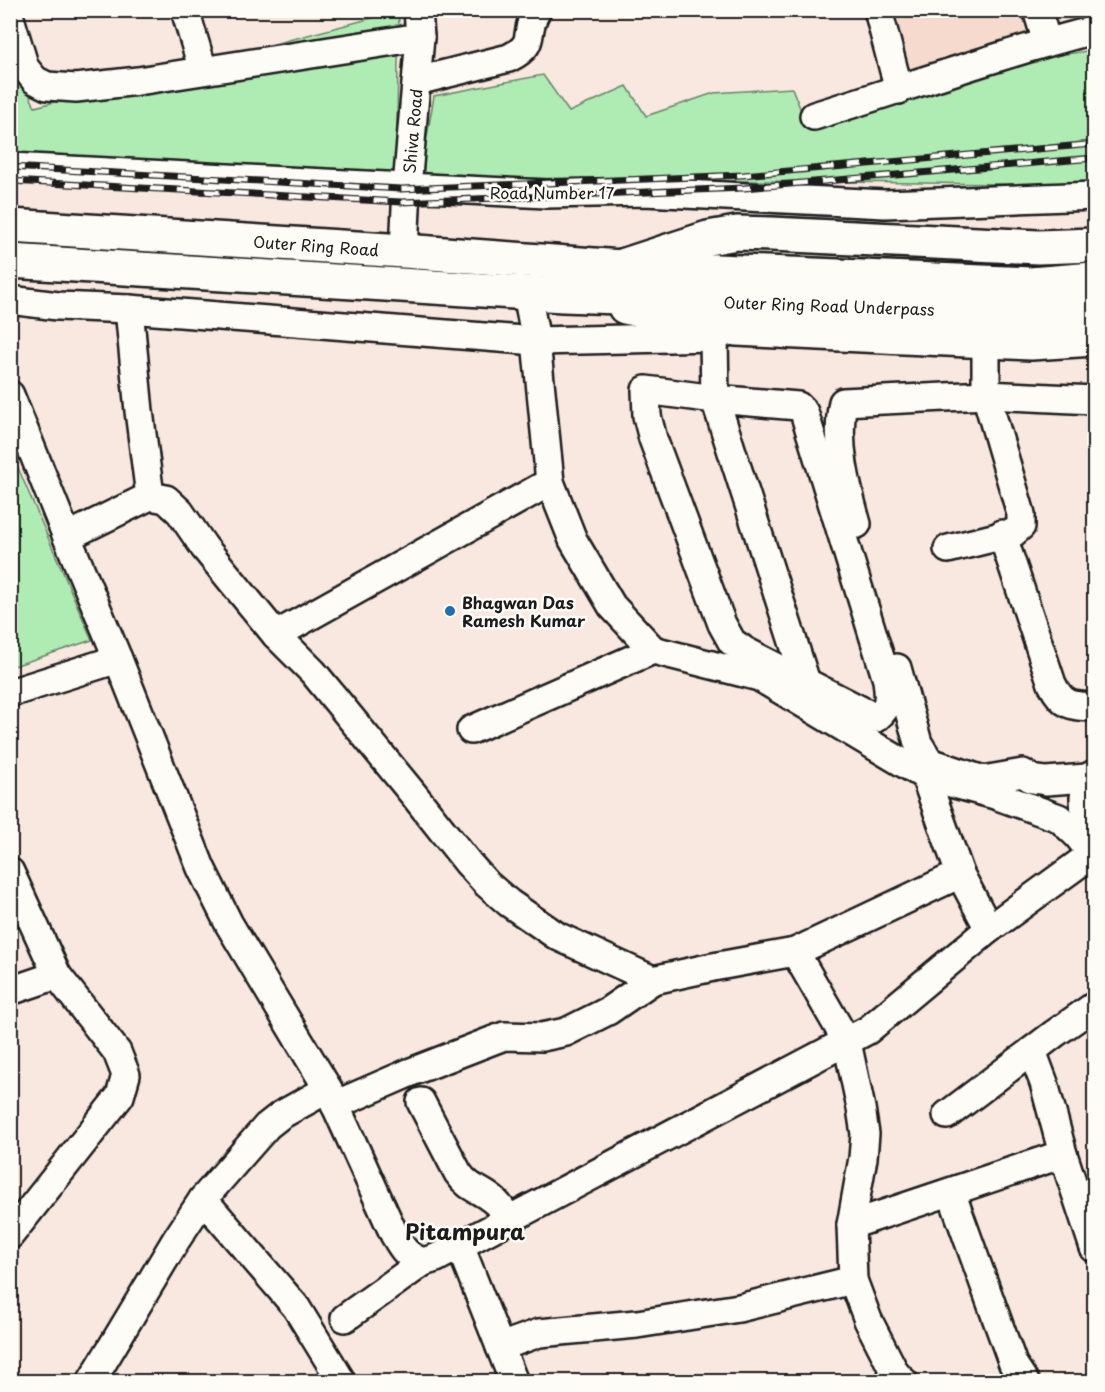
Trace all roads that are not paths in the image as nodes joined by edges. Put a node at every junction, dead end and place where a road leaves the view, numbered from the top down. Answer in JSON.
{"nodes":[{"id":1,"x":185,"y":10,"type":"edge"},
{"id":2,"x":537,"y":10,"type":"edge"},
{"id":3,"x":878,"y":10,"type":"edge"},
{"id":4,"x":1037,"y":10,"type":"edge"},
{"id":5,"x":10,"y":18,"type":"edge"},
{"id":6,"x":419,"y":24,"type":"edge"},
{"id":7,"x":1095,"y":30,"type":"edge"},
{"id":8,"x":1047,"y":42,"type":"junction"},
{"id":9,"x":203,"y":70,"type":"junction"},
{"id":10,"x":417,"y":81,"type":"junction"},
{"id":11,"x":899,"y":90,"type":"junction"},
{"id":12,"x":814,"y":116,"type":"dead end"},
{"id":13,"x":10,"y":167,"type":"edge"},
{"id":14,"x":407,"y":187,"type":"junction"},
{"id":15,"x":1095,"y":196,"type":"edge"},
{"id":16,"x":10,"y":226,"type":"edge"},
{"id":17,"x":1095,"y":245,"type":"edge"},
{"id":18,"x":404,"y":251,"type":"junction"},
{"id":19,"x":10,"y":261,"type":"edge"},
{"id":20,"x":621,"y":267,"type":"junction"},
{"id":21,"x":1095,"y":279,"type":"edge"},
{"id":22,"x":527,"y":293,"type":"junction"},
{"id":23,"x":563,"y":295,"type":"junction"},
{"id":24,"x":10,"y":300,"type":"edge"},
{"id":25,"x":1095,"y":307,"type":"edge"},
{"id":26,"x":129,"y":309,"type":"junction"},
{"id":27,"x":726,"y":333,"type":"junction"},
{"id":28,"x":1095,"y":339,"type":"edge"},
{"id":29,"x":536,"y":341,"type":"junction"},
{"id":30,"x":986,"y":341,"type":"junction"},
{"id":31,"x":10,"y":395,"type":"edge"},
{"id":32,"x":987,"y":395,"type":"junction"},
{"id":33,"x":715,"y":399,"type":"junction"},
{"id":34,"x":1095,"y":400,"type":"edge"},
{"id":35,"x":550,"y":482,"type":"junction"},
{"id":36,"x":150,"y":496,"type":"junction"},
{"id":37,"x":1002,"y":534,"type":"junction"},
{"id":38,"x":67,"y":537,"type":"junction"},
{"id":39,"x":948,"y":549,"type":"dead end"},
{"id":40,"x":276,"y":635,"type":"junction"},
{"id":41,"x":653,"y":650,"type":"junction"},
{"id":42,"x":118,"y":659,"type":"junction"},
{"id":43,"x":790,"y":680,"type":"junction"},
{"id":44,"x":10,"y":693,"type":"edge"},
{"id":45,"x":1095,"y":707,"type":"edge"},
{"id":46,"x":471,"y":730,"type":"dead end"},
{"id":47,"x":925,"y":776,"type":"junction"},
{"id":48,"x":1090,"y":776,"type":"edge"},
{"id":49,"x":1080,"y":814,"type":"edge"},
{"id":50,"x":1093,"y":856,"type":"edge"},
{"id":51,"x":10,"y":872,"type":"edge"},
{"id":52,"x":960,"y":874,"type":"junction"},
{"id":53,"x":989,"y":929,"type":"junction"},
{"id":54,"x":795,"y":952,"type":"junction"},
{"id":55,"x":57,"y":975,"type":"junction"},
{"id":56,"x":653,"y":980,"type":"junction"},
{"id":57,"x":10,"y":991,"type":"edge"},
{"id":58,"x":1095,"y":1006,"type":"edge"},
{"id":59,"x":847,"y":1042,"type":"junction"},
{"id":60,"x":1032,"y":1051,"type":"junction"},
{"id":61,"x":332,"y":1097,"type":"junction"},
{"id":62,"x":421,"y":1102,"type":"dead end"},
{"id":63,"x":947,"y":1115,"type":"dead end"},
{"id":64,"x":1064,"y":1154,"type":"junction"},
{"id":65,"x":951,"y":1192,"type":"junction"},
{"id":66,"x":203,"y":1199,"type":"junction"},
{"id":67,"x":509,"y":1220,"type":"junction"},
{"id":68,"x":851,"y":1225,"type":"junction"},
{"id":69,"x":10,"y":1236,"type":"edge"},
{"id":70,"x":1093,"y":1236,"type":"edge"},
{"id":71,"x":460,"y":1246,"type":"junction"},
{"id":72,"x":423,"y":1262,"type":"junction"},
{"id":73,"x":853,"y":1280,"type":"junction"},
{"id":74,"x":345,"y":1318,"type":"dead end"},
{"id":75,"x":500,"y":1347,"type":"junction"},
{"id":76,"x":91,"y":1382,"type":"edge"},
{"id":77,"x":342,"y":1382,"type":"edge"},
{"id":78,"x":514,"y":1382,"type":"edge"},
{"id":79,"x":904,"y":1382,"type":"edge"},
{"id":80,"x":1025,"y":1382,"type":"edge"}],
"edges":[{"from":1,"to":9,"type":"street"},
{"from":2,"to":10,"type":"street"},
{"from":3,"to":11,"type":"street"},
{"from":4,"to":8,"type":"street"},
{"from":5,"to":9,"type":"street"},
{"from":6,"to":9,"type":"street"},
{"from":6,"to":10,"type":"street","name":"Shiva Road"},
{"from":7,"to":8,"type":"street"},
{"from":8,"to":11,"type":"street"},
{"from":10,"to":14,"type":"street","name":"Shiva Road"},
{"from":11,"to":12,"type":"street"},
{"from":13,"to":14,"type":"street","name":"Road Number 17"},
{"from":14,"to":15,"type":"street","name":"Road Number 17"},
{"from":14,"to":18,"type":"street","name":"Shiva Road"},
{"from":16,"to":18,"type":"main road","name":"Outer Ring Road"},
{"from":17,"to":20,"type":"main road"},
{"from":18,"to":20,"type":"main road","name":"Outer Ring Road"},
{"from":19,"to":22,"type":"main road"},
{"from":20,"to":21,"type":"main road","name":"Outer Ring Road Underpass"},
{"from":22,"to":23,"type":"main road"},
{"from":22,"to":29,"type":"street"},
{"from":23,"to":25,"type":"main road","name":"Outer Ring Road Underpass"},
{"from":23,"to":27,"type":"main road"},
{"from":24,"to":26,"type":"street"},
{"from":26,"to":29,"type":"street"},
{"from":26,"to":36,"type":"street"},
{"from":27,"to":29,"type":"street"},
{"from":27,"to":30,"type":"main road"},
{"from":27,"to":33,"type":"street"},
{"from":28,"to":30,"type":"main road"},
{"from":29,"to":35,"type":"street"},
{"from":30,"to":32,"type":"street"},
{"from":31,"to":38,"type":"street"},
{"from":32,"to":34,"type":"street"},
{"from":32,"to":37,"type":"street"},
{"from":32,"to":48,"type":"street"},
{"from":33,"to":43,"type":"street"},
{"from":33,"to":43,"type":"street"},
{"from":33,"to":43,"type":"street"},
{"from":35,"to":40,"type":"street"},
{"from":35,"to":41,"type":"street"},
{"from":36,"to":38,"type":"street"},
{"from":36,"to":40,"type":"street"},
{"from":37,"to":39,"type":"street"},
{"from":37,"to":45,"type":"street"},
{"from":38,"to":42,"type":"street"},
{"from":40,"to":56,"type":"street"},
{"from":41,"to":43,"type":"street"},
{"from":41,"to":46,"type":"street"},
{"from":42,"to":44,"type":"street"},
{"from":42,"to":61,"type":"street"},
{"from":43,"to":47,"type":"street"},
{"from":47,"to":49,"type":"street"},
{"from":47,"to":52,"type":"street"},
{"from":48,"to":49,"type":"street"},
{"from":49,"to":50,"type":"street"},
{"from":50,"to":53,"type":"street"},
{"from":51,"to":55,"type":"street"},
{"from":52,"to":53,"type":"street"},
{"from":52,"to":54,"type":"street"},
{"from":53,"to":59,"type":"street"},
{"from":54,"to":56,"type":"street"},
{"from":54,"to":59,"type":"street"},
{"from":55,"to":57,"type":"street"},
{"from":55,"to":69,"type":"street"},
{"from":56,"to":61,"type":"street"},
{"from":58,"to":60,"type":"street"},
{"from":59,"to":67,"type":"street"},
{"from":59,"to":68,"type":"street"},
{"from":60,"to":63,"type":"street"},
{"from":60,"to":64,"type":"street"},
{"from":61,"to":66,"type":"street"},
{"from":61,"to":72,"type":"street"},
{"from":62,"to":67,"type":"street"},
{"from":64,"to":65,"type":"street"},
{"from":64,"to":70,"type":"street"},
{"from":65,"to":68,"type":"street"},
{"from":65,"to":80,"type":"street"},
{"from":66,"to":76,"type":"street"},
{"from":66,"to":77,"type":"street"},
{"from":67,"to":71,"type":"street"},
{"from":68,"to":73,"type":"street"},
{"from":71,"to":72,"type":"street"},
{"from":71,"to":75,"type":"street"},
{"from":72,"to":74,"type":"street"},
{"from":73,"to":75,"type":"street"},
{"from":73,"to":79,"type":"street"},
{"from":75,"to":78,"type":"street"}]}
